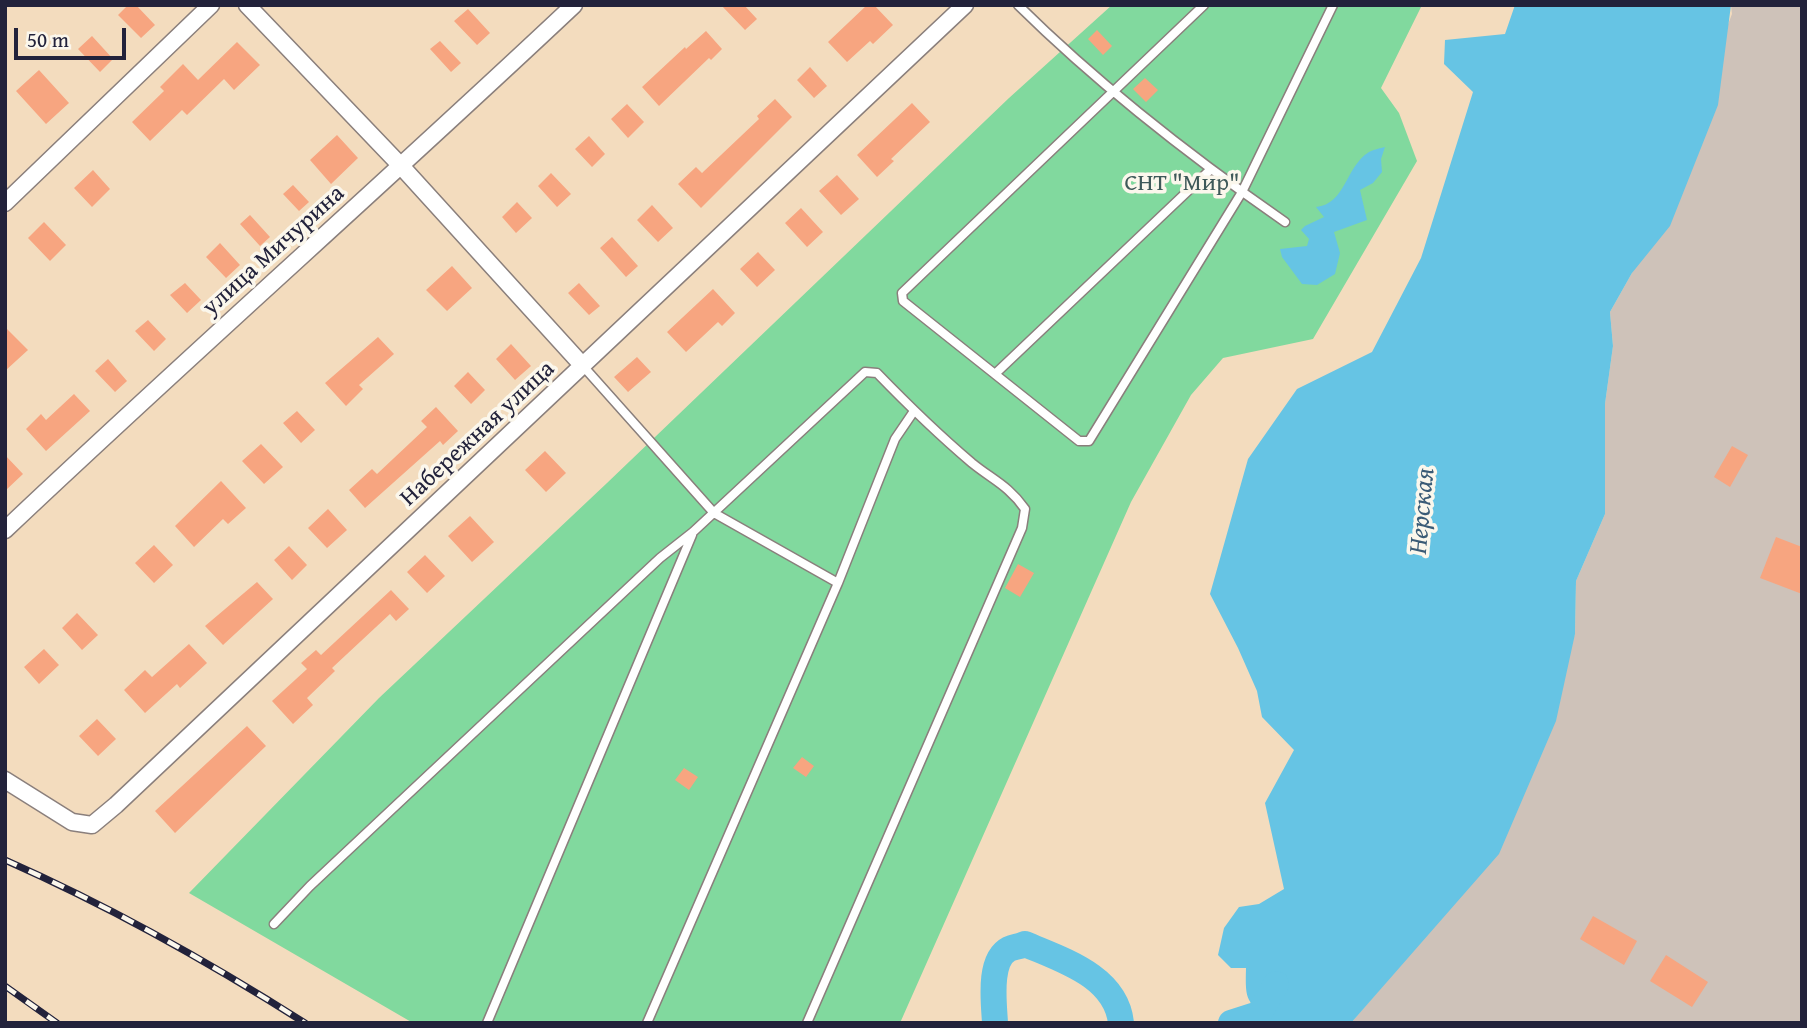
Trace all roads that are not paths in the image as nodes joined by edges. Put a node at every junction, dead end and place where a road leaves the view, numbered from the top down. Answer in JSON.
{"nodes":[{"id":1,"x":211,"y":5,"type":"edge"},
{"id":2,"x":247,"y":5,"type":"edge"},
{"id":3,"x":574,"y":5,"type":"edge"},
{"id":4,"x":965,"y":5,"type":"edge"},
{"id":5,"x":1018,"y":5,"type":"edge"},
{"id":6,"x":1204,"y":5,"type":"edge"},
{"id":7,"x":1333,"y":5,"type":"edge"},
{"id":8,"x":1112,"y":93,"type":"junction"},
{"id":9,"x":402,"y":167,"type":"junction"},
{"id":10,"x":1210,"y":170,"type":"junction"},
{"id":11,"x":1242,"y":192,"type":"junction"},
{"id":12,"x":5,"y":203,"type":"edge"},
{"id":13,"x":1285,"y":222,"type":"dead end"},
{"id":14,"x":583,"y":366,"type":"junction"},
{"id":15,"x":995,"y":374,"type":"junction"},
{"id":16,"x":914,"y":411,"type":"junction"},
{"id":17,"x":714,"y":513,"type":"junction"},
{"id":18,"x":5,"y":530,"type":"edge"},
{"id":19,"x":693,"y":533,"type":"junction"},
{"id":20,"x":838,"y":583,"type":"junction"},
{"id":21,"x":5,"y":780,"type":"edge"},
{"id":22,"x":274,"y":924,"type":"dead end"},
{"id":23,"x":487,"y":1023,"type":"edge"},
{"id":24,"x":647,"y":1023,"type":"edge"},
{"id":25,"x":807,"y":1023,"type":"edge"}],
"edges":[{"from":1,"to":12,"type":"street"},
{"from":2,"to":9,"type":"street"},
{"from":3,"to":9,"type":"street","name":"улица Мичурина"},
{"from":4,"to":14,"type":"street","name":"Набережная улица"},
{"from":5,"to":8,"type":"lane"},
{"from":6,"to":8,"type":"lane"},
{"from":7,"to":11,"type":"lane"},
{"from":8,"to":10,"type":"lane"},
{"from":8,"to":15,"type":"lane"},
{"from":9,"to":14,"type":"street"},
{"from":9,"to":18,"type":"street","name":"улица Мичурина"},
{"from":10,"to":11,"type":"lane"},
{"from":10,"to":15,"type":"lane"},
{"from":11,"to":13,"type":"lane"},
{"from":11,"to":15,"type":"lane"},
{"from":14,"to":17,"type":"lane"},
{"from":14,"to":21,"type":"street","name":"Набережная улица"},
{"from":16,"to":17,"type":"lane"},
{"from":16,"to":20,"type":"lane"},
{"from":16,"to":25,"type":"lane"},
{"from":17,"to":19,"type":"lane"},
{"from":17,"to":20,"type":"lane"},
{"from":19,"to":22,"type":"lane"},
{"from":19,"to":23,"type":"lane"},
{"from":20,"to":24,"type":"lane"}]}
